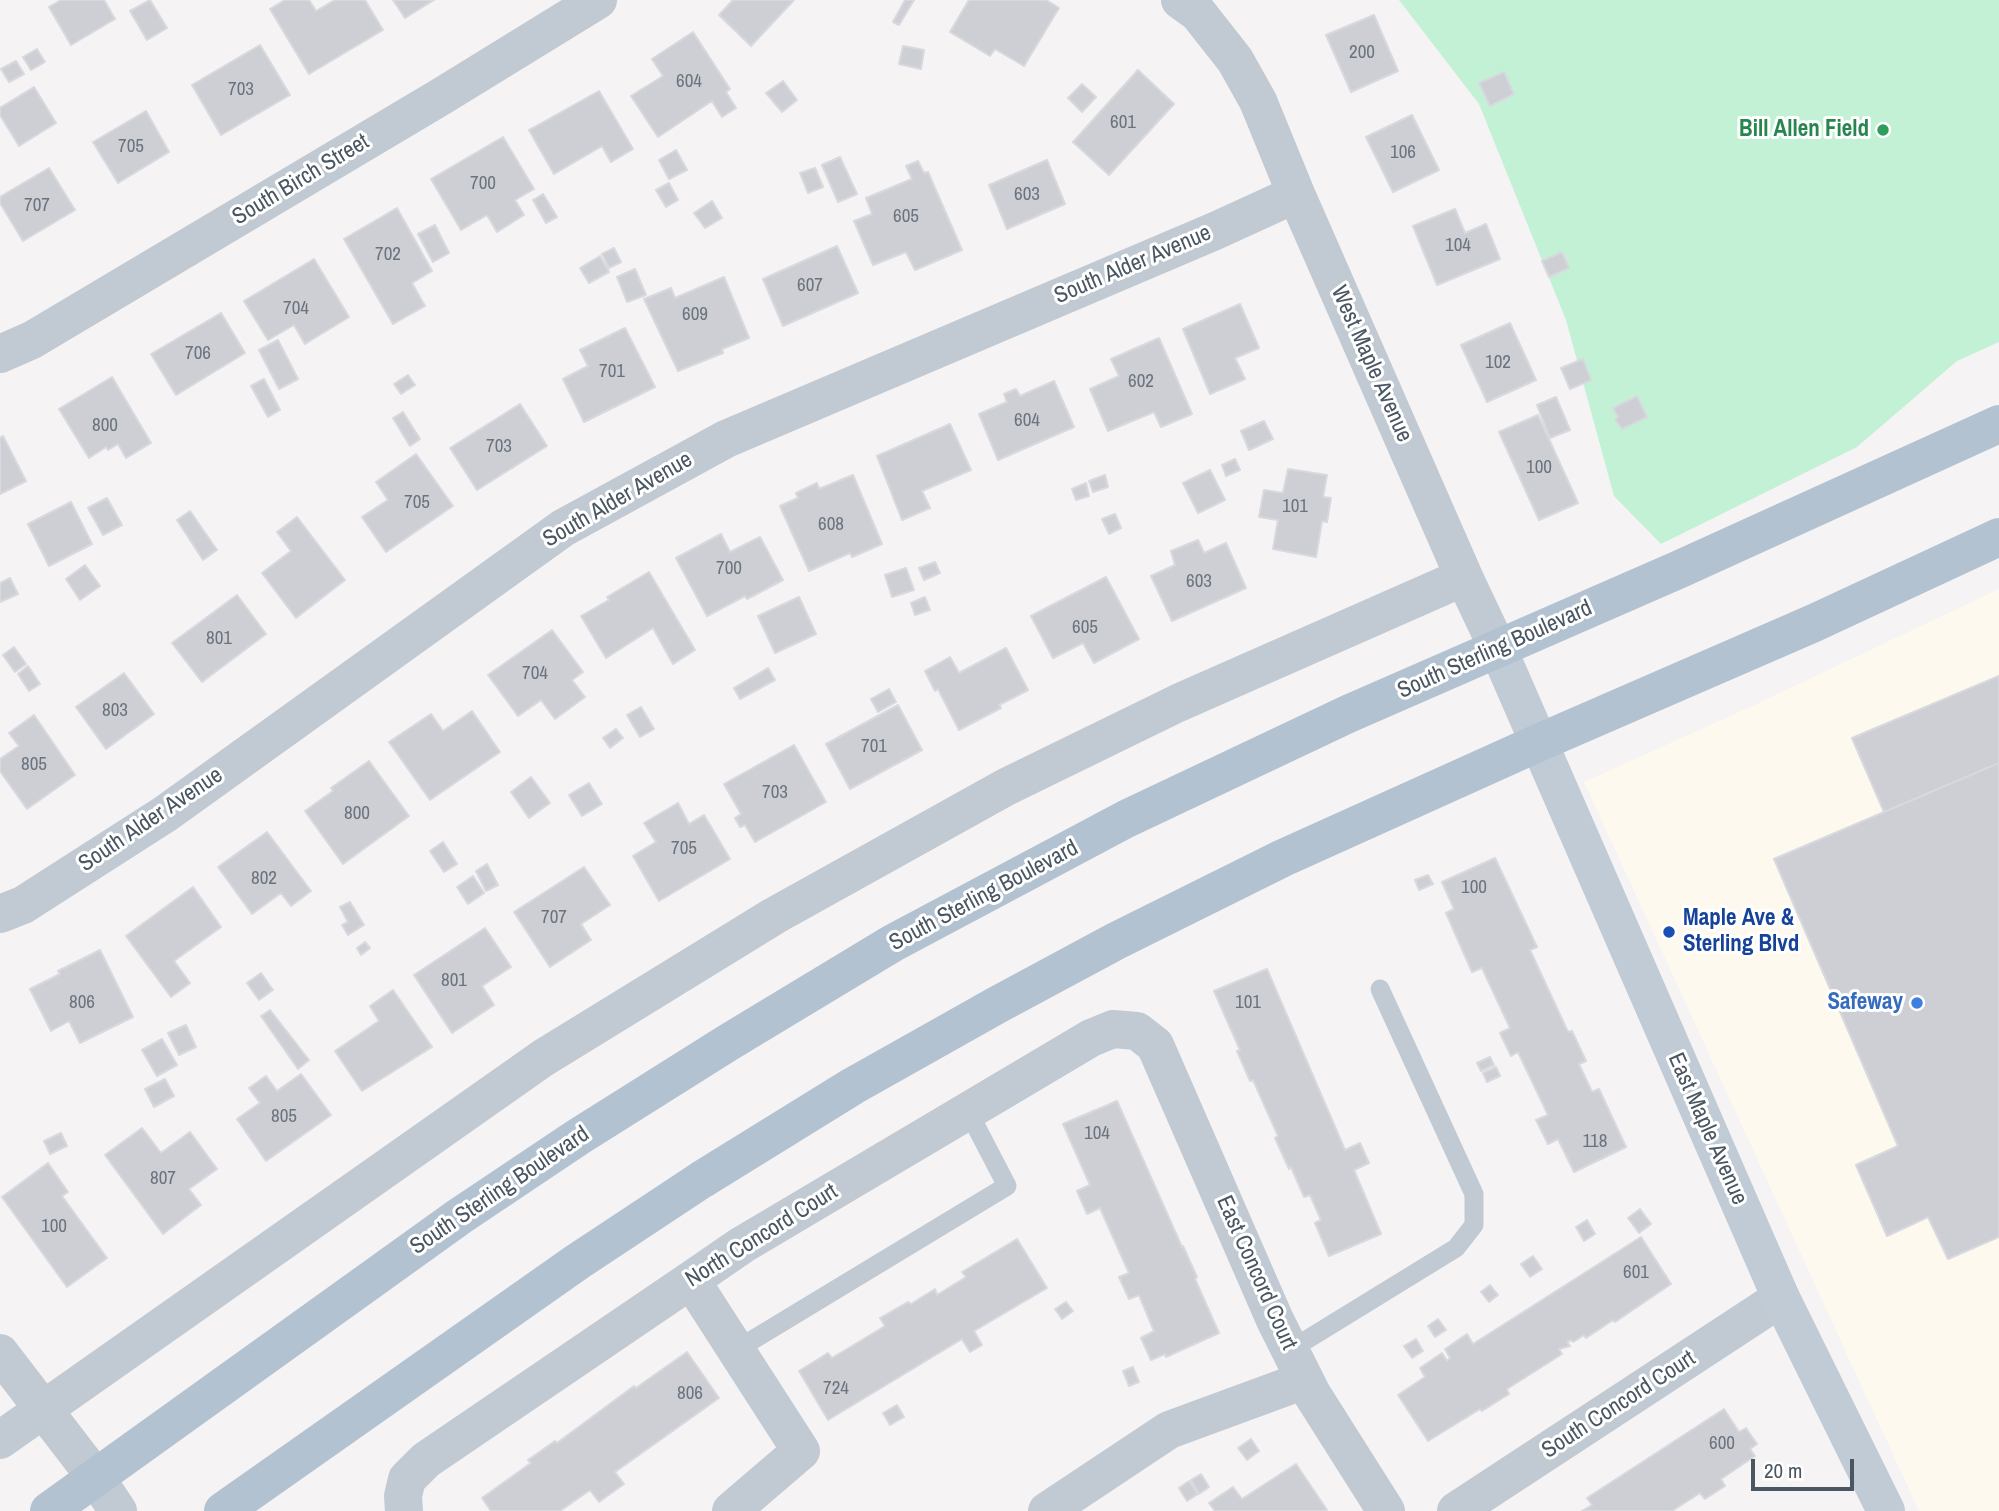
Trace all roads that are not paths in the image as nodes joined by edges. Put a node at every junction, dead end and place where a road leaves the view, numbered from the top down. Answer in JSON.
{"nodes":[{"id":1,"x":598,"y":0,"type":"edge"},
{"id":2,"x":1180,"y":0,"type":"edge"},
{"id":3,"x":1296,"y":194,"type":"junction"},
{"id":4,"x":0,"y":354,"type":"edge"},
{"id":5,"x":1999,"y":424,"type":"edge"},
{"id":6,"x":1999,"y":537,"type":"edge"},
{"id":7,"x":1464,"y":577,"type":"junction"},
{"id":8,"x":1498,"y":649,"type":"junction"},
{"id":9,"x":1538,"y":743,"type":"junction"},
{"id":10,"x":0,"y":914,"type":"edge"},
{"id":11,"x":1380,"y":989,"type":"dead end"},
{"id":12,"x":1137,"y":1031,"type":"joint"},
{"id":13,"x":968,"y":1111,"type":"junction"},
{"id":14,"x":691,"y":1280,"type":"junction"},
{"id":15,"x":1781,"y":1298,"type":"junction"},
{"id":16,"x":736,"y":1350,"type":"junction"},
{"id":17,"x":0,"y":1353,"type":"edge"},
{"id":18,"x":1298,"y":1365,"type":"junction"},
{"id":19,"x":43,"y":1408,"type":"junction"},
{"id":20,"x":0,"y":1440,"type":"edge"},
{"id":21,"x":96,"y":1478,"type":"junction"},
{"id":22,"x":405,"y":1495,"type":"edge"},
{"id":23,"x":49,"y":1511,"type":"edge"},
{"id":24,"x":118,"y":1511,"type":"edge"},
{"id":25,"x":223,"y":1511,"type":"edge"},
{"id":26,"x":731,"y":1511,"type":"edge"},
{"id":27,"x":1047,"y":1511,"type":"edge"},
{"id":28,"x":1386,"y":1511,"type":"edge"},
{"id":29,"x":1456,"y":1511,"type":"edge"},
{"id":30,"x":1886,"y":1511,"type":"edge"}],
"edges":[{"from":1,"to":4,"type":"street","name":"South Birch Street"},
{"from":2,"to":3,"type":"street","name":"West Maple Avenue"},
{"from":3,"to":7,"type":"street","name":"West Maple Avenue"},
{"from":3,"to":10,"type":"street","name":"South Alder Avenue"},
{"from":5,"to":8,"type":"main road","name":"South Sterling Boulevard"},
{"from":6,"to":9,"type":"main road"},
{"from":7,"to":8,"type":"street","name":"West Maple Avenue"},
{"from":7,"to":19,"type":"street"},
{"from":8,"to":9,"type":"main road","name":"West Maple Avenue"},
{"from":8,"to":21,"type":"main road","name":"South Sterling Boulevard"},
{"from":9,"to":15,"type":"main road","name":"East Maple Avenue"},
{"from":9,"to":25,"type":"main road"},
{"from":11,"to":18,"type":"lane"},
{"from":12,"to":13,"type":"street","name":"North Concord Court"},
{"from":12,"to":18,"type":"street","name":"East Concord Court"},
{"from":13,"to":14,"type":"street","name":"North Concord Court"},
{"from":13,"to":16,"type":"lane"},
{"from":14,"to":16,"type":"street"},
{"from":14,"to":22,"type":"street","name":"North Concord Court"},
{"from":15,"to":29,"type":"street","name":"South Concord Court"},
{"from":15,"to":30,"type":"main road","name":"East Maple Avenue"},
{"from":16,"to":26,"type":"street"},
{"from":17,"to":19,"type":"street"},
{"from":18,"to":27,"type":"street"},
{"from":18,"to":28,"type":"street","name":"East Concord Court"},
{"from":19,"to":20,"type":"street"},
{"from":19,"to":21,"type":"street"},
{"from":21,"to":23,"type":"main road","name":"South Sterling Boulevard"},
{"from":21,"to":24,"type":"street"}]}
